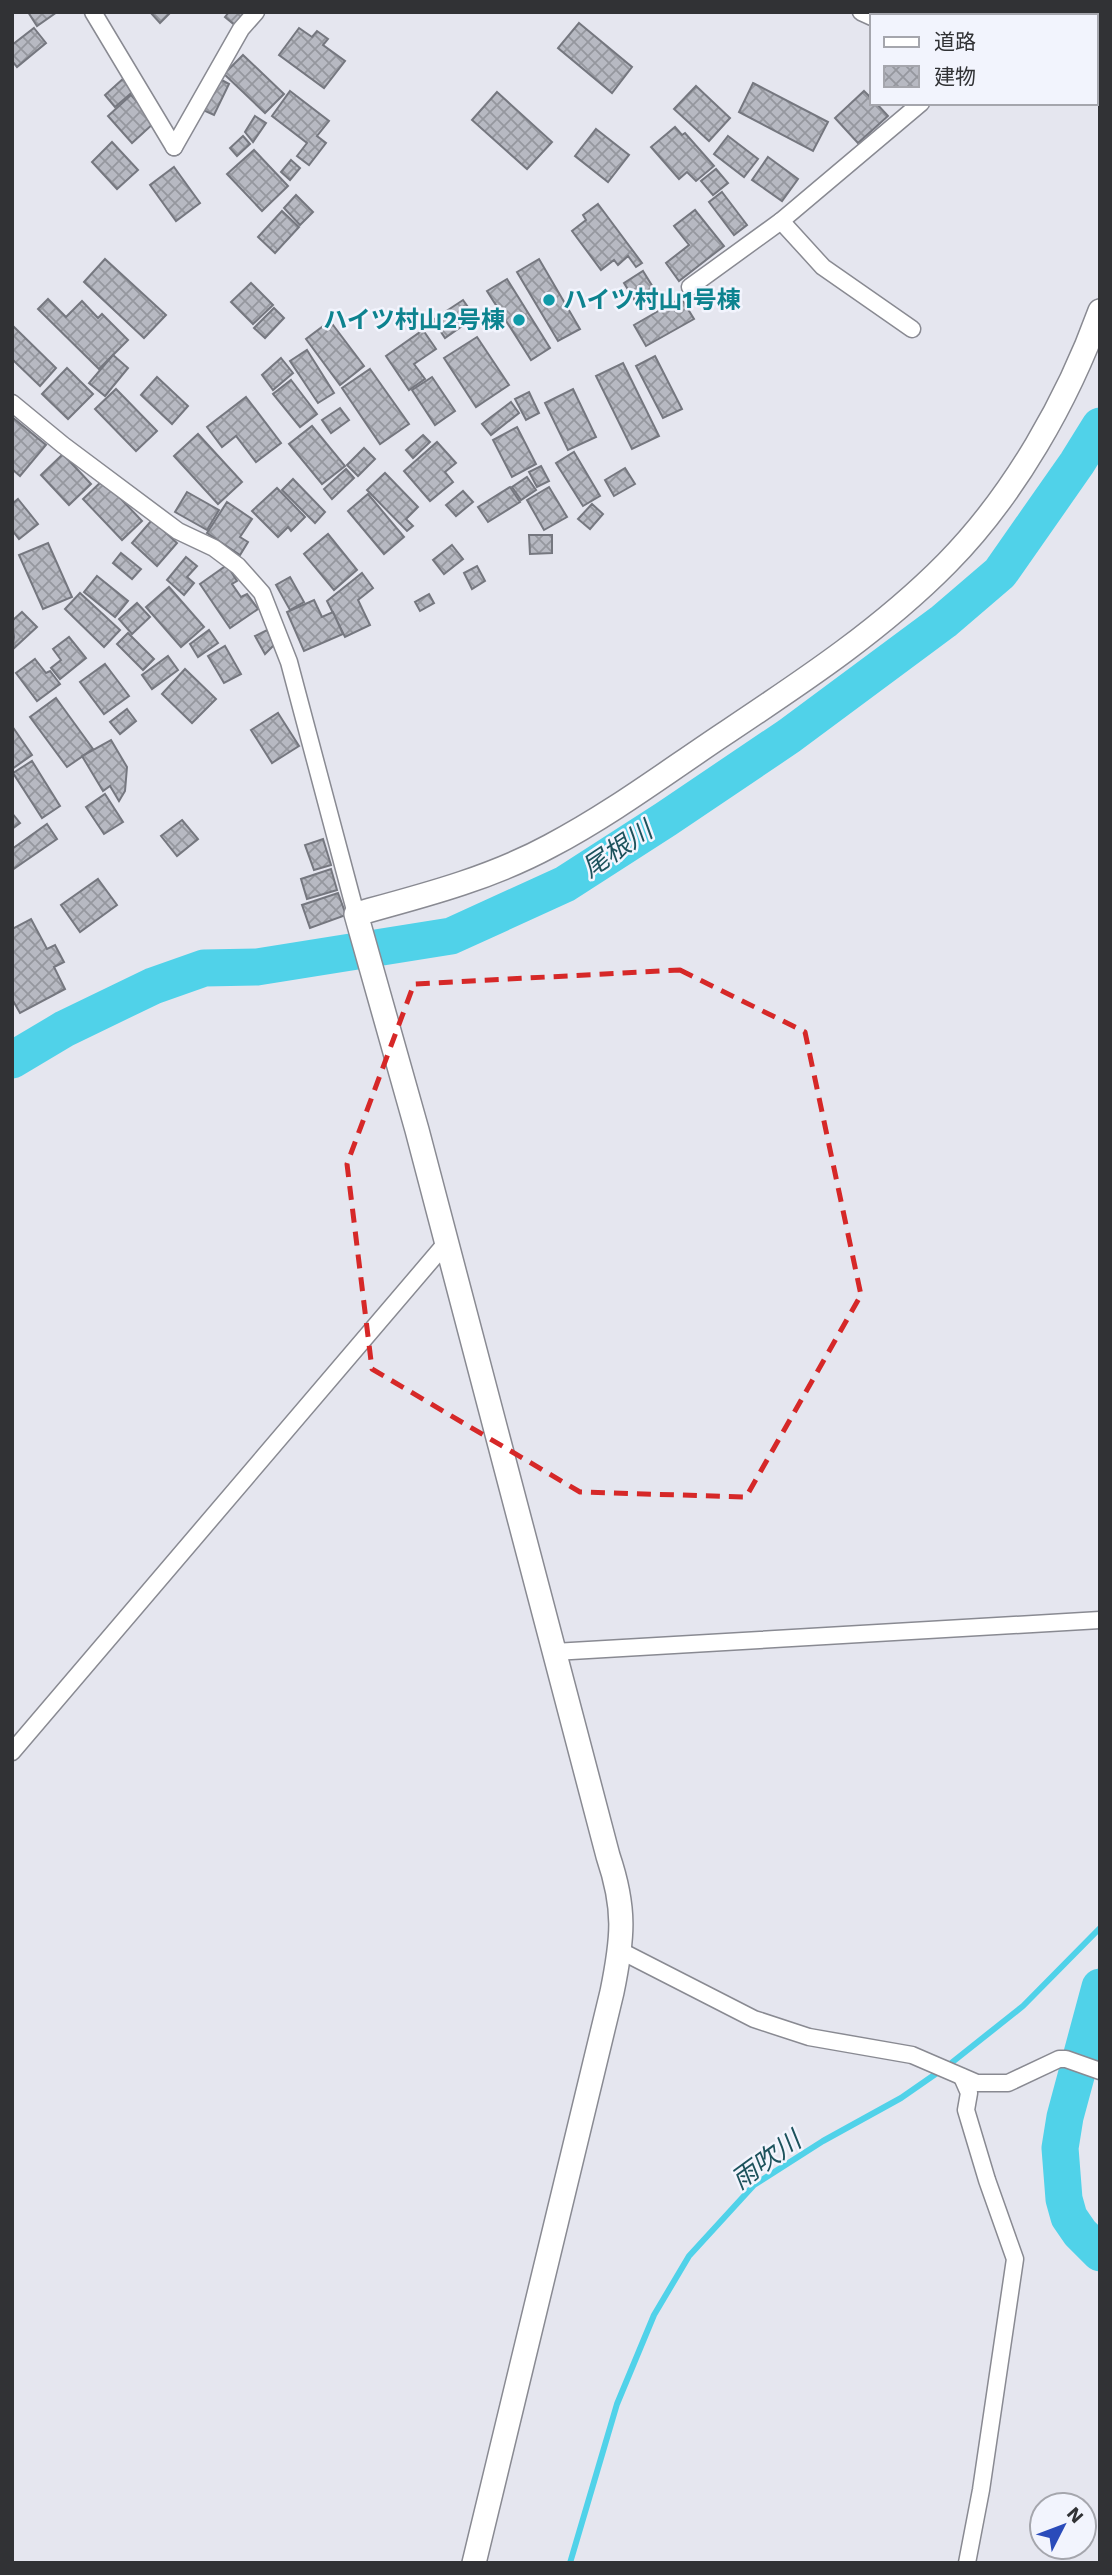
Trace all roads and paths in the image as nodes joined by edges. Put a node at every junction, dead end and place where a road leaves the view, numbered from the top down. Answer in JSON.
{"nodes":[{"id":1,"x":93,"y":12,"type":"edge"},
{"id":2,"x":256,"y":12,"type":"edge"},
{"id":3,"x":919,"y":105,"type":"edge"},
{"id":4,"x":781,"y":221,"type":"junction"},
{"id":5,"x":690,"y":287,"type":"dead end"},
{"id":6,"x":1100,"y":311,"type":"edge"},
{"id":7,"x":912,"y":329,"type":"dead end"},
{"id":8,"x":12,"y":403,"type":"edge"},
{"id":9,"x":359,"y":924,"type":"junction"},
{"id":10,"x":446,"y":1243,"type":"junction"},
{"id":11,"x":1100,"y":1620,"type":"edge"},
{"id":12,"x":554,"y":1652,"type":"junction"},
{"id":13,"x":12,"y":1752,"type":"edge"},
{"id":14,"x":621,"y":1951,"type":"junction"},
{"id":15,"x":1098,"y":2070,"type":"edge"},
{"id":16,"x":950,"y":2071,"type":"junction"},
{"id":17,"x":474,"y":2563,"type":"edge"},
{"id":18,"x":967,"y":2563,"type":"edge"}],
"edges":[{"from":1,"to":2,"type":"street"},
{"from":3,"to":4,"type":"street"},
{"from":4,"to":5,"type":"street"},
{"from":4,"to":7,"type":"street"},
{"from":6,"to":9,"type":"street"},
{"from":8,"to":9,"type":"street"},
{"from":9,"to":10,"type":"street"},
{"from":10,"to":12,"type":"street"},
{"from":10,"to":13,"type":"street"},
{"from":11,"to":12,"type":"street"},
{"from":12,"to":14,"type":"street"},
{"from":14,"to":16,"type":"street"},
{"from":14,"to":17,"type":"street"},
{"from":15,"to":16,"type":"street"},
{"from":16,"to":18,"type":"street"}]}
